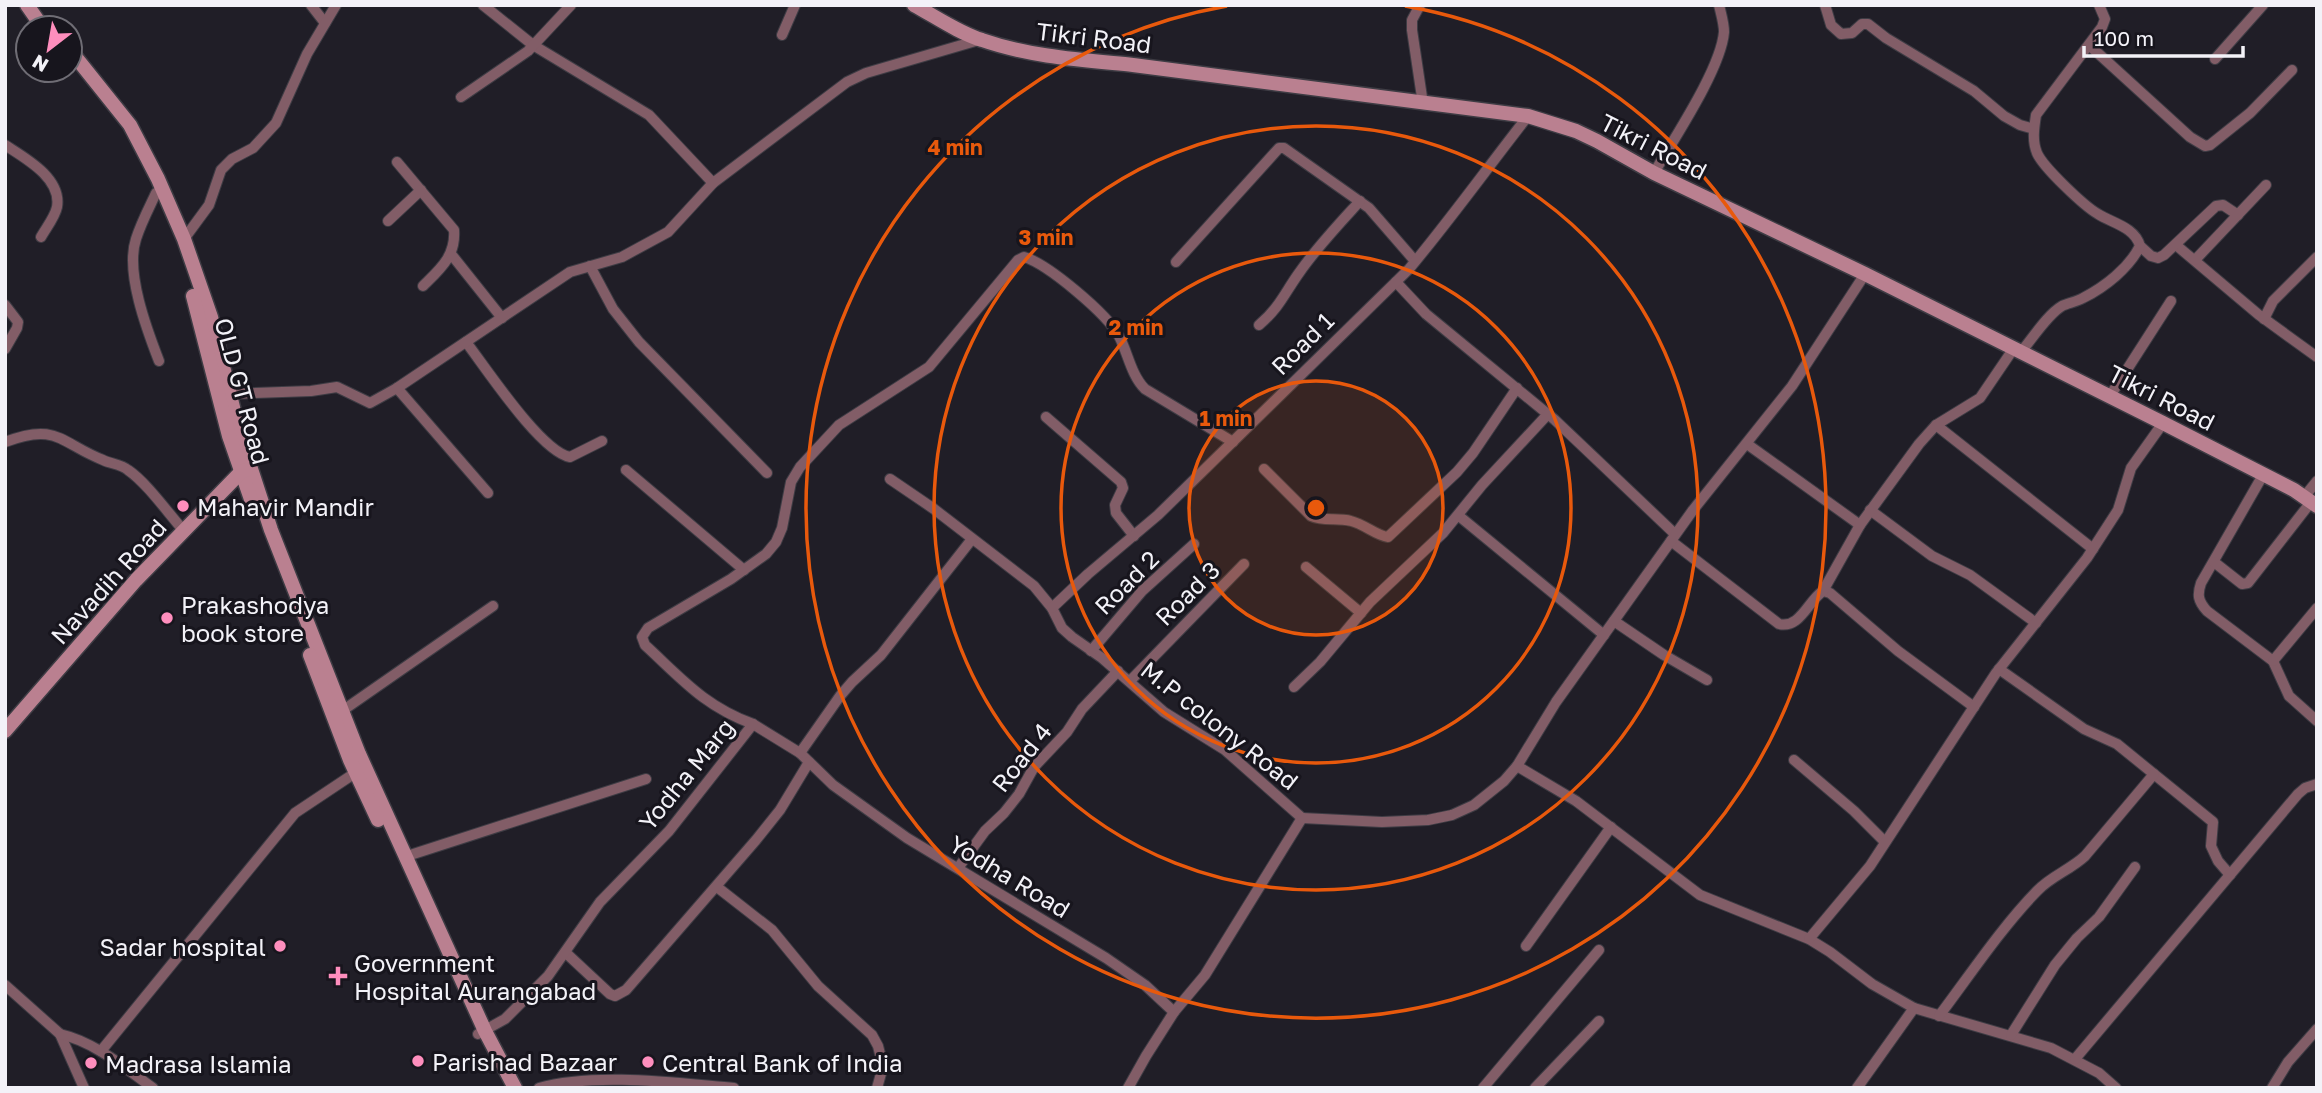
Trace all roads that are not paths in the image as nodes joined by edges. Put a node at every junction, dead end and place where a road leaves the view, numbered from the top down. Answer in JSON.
{"nodes":[{"id":1,"x":311,"y":5,"type":"edge"},
{"id":2,"x":336,"y":5,"type":"edge"},
{"id":3,"x":483,"y":5,"type":"edge"},
{"id":4,"x":571,"y":5,"type":"edge"},
{"id":5,"x":794,"y":5,"type":"edge"},
{"id":6,"x":914,"y":5,"type":"edge"},
{"id":7,"x":1719,"y":5,"type":"edge"},
{"id":8,"x":1825,"y":5,"type":"edge"},
{"id":9,"x":2099,"y":5,"type":"edge"},
{"id":10,"x":2263,"y":5,"type":"edge"},
{"id":11,"x":1415,"y":8,"type":"edge"},
{"id":12,"x":325,"y":23,"type":"junction"},
{"id":13,"x":782,"y":35,"type":"dead end"},
{"id":14,"x":980,"y":40,"type":"junction"},
{"id":15,"x":533,"y":45,"type":"junction"},
{"id":16,"x":2089,"y":45,"type":"junction"},
{"id":17,"x":2215,"y":59,"type":"dead end"},
{"id":18,"x":84,"y":68,"type":"edge"},
{"id":19,"x":2292,"y":70,"type":"dead end"},
{"id":20,"x":84,"y":82,"type":"edge"},
{"id":21,"x":461,"y":97,"type":"dead end"},
{"id":22,"x":1423,"y":104,"type":"junction"},
{"id":23,"x":1528,"y":116,"type":"junction"},
{"id":24,"x":2034,"y":129,"type":"junction"},
{"id":25,"x":5,"y":145,"type":"edge"},
{"id":26,"x":397,"y":163,"type":"dead end"},
{"id":27,"x":1654,"y":173,"type":"junction"},
{"id":28,"x":713,"y":183,"type":"junction"},
{"id":29,"x":2266,"y":185,"type":"dead end"},
{"id":30,"x":421,"y":190,"type":"junction"},
{"id":31,"x":156,"y":193,"type":"junction"},
{"id":32,"x":1360,"y":201,"type":"junction"},
{"id":33,"x":2238,"y":215,"type":"junction"},
{"id":34,"x":388,"y":220,"type":"dead end"},
{"id":35,"x":41,"y":237,"type":"dead end"},
{"id":36,"x":184,"y":239,"type":"junction"},
{"id":37,"x":2176,"y":245,"type":"junction"},
{"id":38,"x":2140,"y":246,"type":"junction"},
{"id":39,"x":451,"y":254,"type":"junction"},
{"id":40,"x":2317,"y":257,"type":"edge"},
{"id":41,"x":2195,"y":260,"type":"junction"},
{"id":42,"x":1415,"y":261,"type":"junction"},
{"id":43,"x":1176,"y":262,"type":"dead end"},
{"id":44,"x":590,"y":266,"type":"junction"},
{"id":45,"x":1865,"y":274,"type":"junction"},
{"id":46,"x":1396,"y":282,"type":"junction"},
{"id":47,"x":423,"y":286,"type":"dead end"},
{"id":48,"x":2171,"y":301,"type":"dead end"},
{"id":49,"x":5,"y":304,"type":"edge"},
{"id":50,"x":502,"y":318,"type":"junction"},
{"id":51,"x":2264,"y":319,"type":"junction"},
{"id":52,"x":1259,"y":325,"type":"dead end"},
{"id":53,"x":466,"y":342,"type":"junction"},
{"id":54,"x":5,"y":349,"type":"edge"},
{"id":55,"x":2017,"y":350,"type":"junction"},
{"id":56,"x":2317,"y":357,"type":"edge"},
{"id":57,"x":159,"y":361,"type":"dead end"},
{"id":58,"x":397,"y":388,"type":"junction"},
{"id":59,"x":1517,"y":388,"type":"junction"},
{"id":60,"x":230,"y":394,"type":"junction"},
{"id":61,"x":2110,"y":396,"type":"junction"},
{"id":62,"x":1548,"y":414,"type":"junction"},
{"id":63,"x":1046,"y":417,"type":"dead end"},
{"id":64,"x":2163,"y":423,"type":"junction"},
{"id":65,"x":1936,"y":425,"type":"junction"},
{"id":66,"x":603,"y":441,"type":"dead end"},
{"id":67,"x":5,"y":442,"type":"edge"},
{"id":68,"x":1233,"y":442,"type":"junction"},
{"id":69,"x":1747,"y":444,"type":"junction"},
{"id":70,"x":1264,"y":469,"type":"dead end"},
{"id":71,"x":246,"y":470,"type":"junction"},
{"id":72,"x":626,"y":470,"type":"dead end"},
{"id":73,"x":767,"y":473,"type":"dead end"},
{"id":74,"x":2263,"y":475,"type":"junction"},
{"id":75,"x":890,"y":479,"type":"dead end"},
{"id":76,"x":2317,"y":481,"type":"edge"},
{"id":77,"x":488,"y":493,"type":"dead end"},
{"id":78,"x":2311,"y":502,"type":"edge"},
{"id":79,"x":1870,"y":510,"type":"junction"},
{"id":80,"x":1459,"y":516,"type":"junction"},
{"id":81,"x":1860,"y":525,"type":"junction"},
{"id":82,"x":184,"y":531,"type":"junction"},
{"id":83,"x":1134,"y":537,"type":"junction"},
{"id":84,"x":1673,"y":537,"type":"junction"},
{"id":85,"x":972,"y":539,"type":"junction"},
{"id":86,"x":1194,"y":544,"type":"dead end"},
{"id":87,"x":2093,"y":550,"type":"junction"},
{"id":88,"x":2214,"y":562,"type":"junction"},
{"id":89,"x":1244,"y":564,"type":"dead end"},
{"id":90,"x":1306,"y":568,"type":"dead end"},
{"id":91,"x":744,"y":570,"type":"junction"},
{"id":92,"x":1823,"y":591,"type":"junction"},
{"id":93,"x":493,"y":606,"type":"dead end"},
{"id":94,"x":1052,"y":608,"type":"junction"},
{"id":95,"x":2317,"y":608,"type":"edge"},
{"id":96,"x":1361,"y":612,"type":"junction"},
{"id":97,"x":1614,"y":621,"type":"junction"},
{"id":98,"x":2036,"y":623,"type":"junction"},
{"id":99,"x":1604,"y":635,"type":"junction"},
{"id":100,"x":1091,"y":651,"type":"junction"},
{"id":101,"x":2273,"y":660,"type":"junction"},
{"id":102,"x":2000,"y":669,"type":"junction"},
{"id":103,"x":1118,"y":671,"type":"junction"},
{"id":104,"x":1707,"y":680,"type":"dead end"},
{"id":105,"x":1130,"y":681,"type":"junction"},
{"id":106,"x":1294,"y":687,"type":"dead end"},
{"id":107,"x":1974,"y":708,"type":"junction"},
{"id":108,"x":342,"y":711,"type":"junction"},
{"id":109,"x":2317,"y":721,"type":"edge"},
{"id":110,"x":753,"y":724,"type":"junction"},
{"id":111,"x":5,"y":731,"type":"edge"},
{"id":112,"x":800,"y":753,"type":"junction"},
{"id":113,"x":1794,"y":760,"type":"dead end"},
{"id":114,"x":808,"y":762,"type":"junction"},
{"id":115,"x":1517,"y":766,"type":"junction"},
{"id":116,"x":355,"y":773,"type":"junction"},
{"id":117,"x":2154,"y":774,"type":"junction"},
{"id":118,"x":646,"y":779,"type":"dead end"},
{"id":119,"x":2317,"y":784,"type":"edge"},
{"id":120,"x":1302,"y":818,"type":"junction"},
{"id":121,"x":1611,"y":827,"type":"junction"},
{"id":122,"x":1884,"y":841,"type":"junction"},
{"id":123,"x":404,"y":857,"type":"junction"},
{"id":124,"x":2135,"y":867,"type":"dead end"},
{"id":125,"x":958,"y":868,"type":"junction"},
{"id":126,"x":2230,"y":875,"type":"junction"},
{"id":127,"x":717,"y":887,"type":"junction"},
{"id":128,"x":1809,"y":939,"type":"junction"},
{"id":129,"x":1527,"y":946,"type":"dead end"},
{"id":130,"x":1599,"y":950,"type":"dead end"},
{"id":131,"x":566,"y":953,"type":"junction"},
{"id":132,"x":5,"y":985,"type":"edge"},
{"id":133,"x":1914,"y":1009,"type":"junction"},
{"id":134,"x":1174,"y":1012,"type":"junction"},
{"id":135,"x":1939,"y":1016,"type":"junction"},
{"id":136,"x":1599,"y":1021,"type":"dead end"},
{"id":137,"x":2317,"y":1029,"type":"edge"},
{"id":138,"x":481,"y":1033,"type":"junction"},
{"id":139,"x":60,"y":1034,"type":"junction"},
{"id":140,"x":2011,"y":1035,"type":"junction"},
{"id":141,"x":101,"y":1051,"type":"junction"},
{"id":142,"x":2075,"y":1059,"type":"junction"},
{"id":143,"x":83,"y":1088,"type":"edge"},
{"id":144,"x":153,"y":1088,"type":"edge"},
{"id":145,"x":503,"y":1088,"type":"edge"},
{"id":146,"x":515,"y":1088,"type":"edge"},
{"id":147,"x":539,"y":1088,"type":"edge"},
{"id":148,"x":734,"y":1088,"type":"edge"},
{"id":149,"x":877,"y":1088,"type":"edge"},
{"id":150,"x":1128,"y":1088,"type":"edge"},
{"id":151,"x":1483,"y":1088,"type":"edge"},
{"id":152,"x":1535,"y":1088,"type":"edge"},
{"id":153,"x":1857,"y":1088,"type":"edge"},
{"id":154,"x":2116,"y":1088,"type":"edge"},
{"id":155,"x":2272,"y":1088,"type":"edge"}],
"edges":[{"from":1,"to":12,"type":"street"},
{"from":2,"to":12,"type":"street"},
{"from":3,"to":15,"type":"street"},
{"from":4,"to":15,"type":"street"},
{"from":5,"to":13,"type":"street"},
{"from":6,"to":14,"type":"main road","name":"Tikri Road"},
{"from":7,"to":27,"type":"street"},
{"from":8,"to":24,"type":"street"},
{"from":9,"to":16,"type":"street"},
{"from":10,"to":17,"type":"street"},
{"from":11,"to":22,"type":"street"},
{"from":12,"to":36,"type":"street"},
{"from":14,"to":22,"type":"main road","name":"Tikri Road"},
{"from":14,"to":28,"type":"street"},
{"from":15,"to":21,"type":"street"},
{"from":15,"to":28,"type":"street"},
{"from":16,"to":19,"type":"street"},
{"from":16,"to":24,"type":"street"},
{"from":18,"to":36,"type":"main road","name":"OLD GT Road"},
{"from":20,"to":31,"type":"main road","name":"OLD GT Road"},
{"from":22,"to":23,"type":"main road","name":"Tikri Road"},
{"from":23,"to":27,"type":"main road","name":"Tikri Road"},
{"from":23,"to":42,"type":"street","name":"Road 1"},
{"from":24,"to":38,"type":"street"},
{"from":25,"to":35,"type":"street"},
{"from":26,"to":30,"type":"street"},
{"from":27,"to":45,"type":"main road","name":"Tikri Road"},
{"from":28,"to":44,"type":"street"},
{"from":29,"to":33,"type":"street"},
{"from":30,"to":34,"type":"street"},
{"from":30,"to":39,"type":"street"},
{"from":31,"to":57,"type":"street"},
{"from":31,"to":71,"type":"main road","name":"OLD GT Road"},
{"from":32,"to":42,"type":"street"},
{"from":32,"to":43,"type":"street"},
{"from":32,"to":52,"type":"street"},
{"from":33,"to":37,"type":"street"},
{"from":33,"to":41,"type":"street"},
{"from":36,"to":60,"type":"main road","name":"OLD GT Road"},
{"from":37,"to":38,"type":"street"},
{"from":37,"to":41,"type":"street"},
{"from":38,"to":55,"type":"street"},
{"from":39,"to":47,"type":"street"},
{"from":39,"to":50,"type":"street"},
{"from":40,"to":51,"type":"street"},
{"from":41,"to":51,"type":"street"},
{"from":42,"to":46,"type":"street","name":"Road 1"},
{"from":44,"to":50,"type":"street"},
{"from":44,"to":73,"type":"street"},
{"from":45,"to":55,"type":"main road","name":"Tikri Road"},
{"from":45,"to":69,"type":"street"},
{"from":46,"to":59,"type":"street"},
{"from":46,"to":68,"type":"street","name":"Road 1"},
{"from":48,"to":61,"type":"street"},
{"from":49,"to":54,"type":"street"},
{"from":50,"to":53,"type":"street"},
{"from":51,"to":56,"type":"street"},
{"from":53,"to":58,"type":"street"},
{"from":53,"to":66,"type":"street"},
{"from":55,"to":61,"type":"main road","name":"Tikri Road"},
{"from":55,"to":65,"type":"street"},
{"from":58,"to":60,"type":"street"},
{"from":58,"to":77,"type":"street"},
{"from":59,"to":62,"type":"street"},
{"from":59,"to":70,"type":"street"},
{"from":60,"to":71,"type":"main road","name":"OLD GT Road"},
{"from":61,"to":64,"type":"main road","name":"Tikri Road"},
{"from":62,"to":80,"type":"street"},
{"from":62,"to":84,"type":"street"},
{"from":63,"to":83,"type":"street"},
{"from":64,"to":74,"type":"main road","name":"Tikri Road"},
{"from":64,"to":87,"type":"street"},
{"from":65,"to":79,"type":"street"},
{"from":65,"to":87,"type":"street"},
{"from":67,"to":82,"type":"street"},
{"from":68,"to":83,"type":"street","name":"Road 1"},
{"from":68,"to":91,"type":"street","name":"Yodha Marg"},
{"from":69,"to":81,"type":"street"},
{"from":69,"to":84,"type":"street"},
{"from":71,"to":82,"type":"main road","name":"Navadih Road"},
{"from":71,"to":108,"type":"main road","name":"OLD GT Road"},
{"from":71,"to":116,"type":"main road","name":"OLD GT Road"},
{"from":72,"to":91,"type":"street"},
{"from":74,"to":78,"type":"main road","name":"Tikri Road"},
{"from":74,"to":88,"type":"street"},
{"from":75,"to":85,"type":"street","name":"M.P colony Road"},
{"from":76,"to":78,"type":"street"},
{"from":78,"to":88,"type":"street"},
{"from":79,"to":81,"type":"street"},
{"from":79,"to":98,"type":"street"},
{"from":80,"to":96,"type":"street"},
{"from":80,"to":99,"type":"street"},
{"from":81,"to":92,"type":"street"},
{"from":82,"to":111,"type":"main road","name":"Navadih Road"},
{"from":83,"to":94,"type":"street","name":"Road 1"},
{"from":84,"to":92,"type":"street"},
{"from":84,"to":97,"type":"street"},
{"from":85,"to":94,"type":"street","name":"M.P colony Road"},
{"from":85,"to":112,"type":"street"},
{"from":86,"to":100,"type":"street","name":"Road 2"},
{"from":87,"to":98,"type":"street"},
{"from":88,"to":101,"type":"street"},
{"from":89,"to":105,"type":"street","name":"Road 3"},
{"from":90,"to":96,"type":"street"},
{"from":91,"to":110,"type":"street","name":"Yodha Marg"},
{"from":92,"to":107,"type":"street"},
{"from":93,"to":108,"type":"street"},
{"from":94,"to":100,"type":"street","name":"M.P colony Road"},
{"from":95,"to":101,"type":"street"},
{"from":96,"to":106,"type":"street"},
{"from":97,"to":99,"type":"street"},
{"from":97,"to":104,"type":"street"},
{"from":98,"to":102,"type":"street"},
{"from":99,"to":115,"type":"street"},
{"from":100,"to":103,"type":"street","name":"M.P colony Road"},
{"from":101,"to":109,"type":"street"},
{"from":102,"to":107,"type":"street"},
{"from":102,"to":117,"type":"street"},
{"from":103,"to":105,"type":"street","name":"M.P colony Road"},
{"from":103,"to":125,"type":"street","name":"Road 4"},
{"from":105,"to":120,"type":"street","name":"M.P colony Road"},
{"from":107,"to":122,"type":"street"},
{"from":108,"to":123,"type":"main road","name":"OLD GT Road"},
{"from":110,"to":112,"type":"street","name":"Yodha Road"},
{"from":110,"to":131,"type":"street","name":"Yodha Marg"},
{"from":112,"to":114,"type":"street","name":"Yodha Road"},
{"from":113,"to":122,"type":"street"},
{"from":114,"to":125,"type":"street","name":"Yodha Road"},
{"from":114,"to":127,"type":"street"},
{"from":115,"to":120,"type":"street"},
{"from":115,"to":121,"type":"street"},
{"from":116,"to":138,"type":"main road","name":"OLD GT Road"},
{"from":116,"to":141,"type":"street"},
{"from":117,"to":126,"type":"street"},
{"from":117,"to":135,"type":"street"},
{"from":118,"to":123,"type":"street"},
{"from":119,"to":126,"type":"street"},
{"from":120,"to":134,"type":"street","name":"M.P colony Road"},
{"from":121,"to":128,"type":"street"},
{"from":121,"to":129,"type":"street"},
{"from":122,"to":128,"type":"street"},
{"from":123,"to":138,"type":"main road","name":"OLD GT Road"},
{"from":124,"to":140,"type":"street"},
{"from":125,"to":134,"type":"street","name":"Yodha Road"},
{"from":126,"to":142,"type":"street"},
{"from":127,"to":131,"type":"street"},
{"from":127,"to":149,"type":"street"},
{"from":128,"to":133,"type":"street"},
{"from":130,"to":151,"type":"street"},
{"from":131,"to":138,"type":"street","name":"Yodha Marg"},
{"from":132,"to":139,"type":"street"},
{"from":133,"to":135,"type":"street"},
{"from":133,"to":153,"type":"street"},
{"from":134,"to":150,"type":"street"},
{"from":135,"to":140,"type":"street"},
{"from":136,"to":152,"type":"street"},
{"from":137,"to":155,"type":"street"},
{"from":138,"to":145,"type":"main road","name":"OLD GT Road"},
{"from":138,"to":146,"type":"main road"},
{"from":139,"to":141,"type":"street"},
{"from":139,"to":143,"type":"street"},
{"from":140,"to":142,"type":"street"},
{"from":141,"to":144,"type":"street"},
{"from":142,"to":154,"type":"street"},
{"from":147,"to":148,"type":"street"}]}
